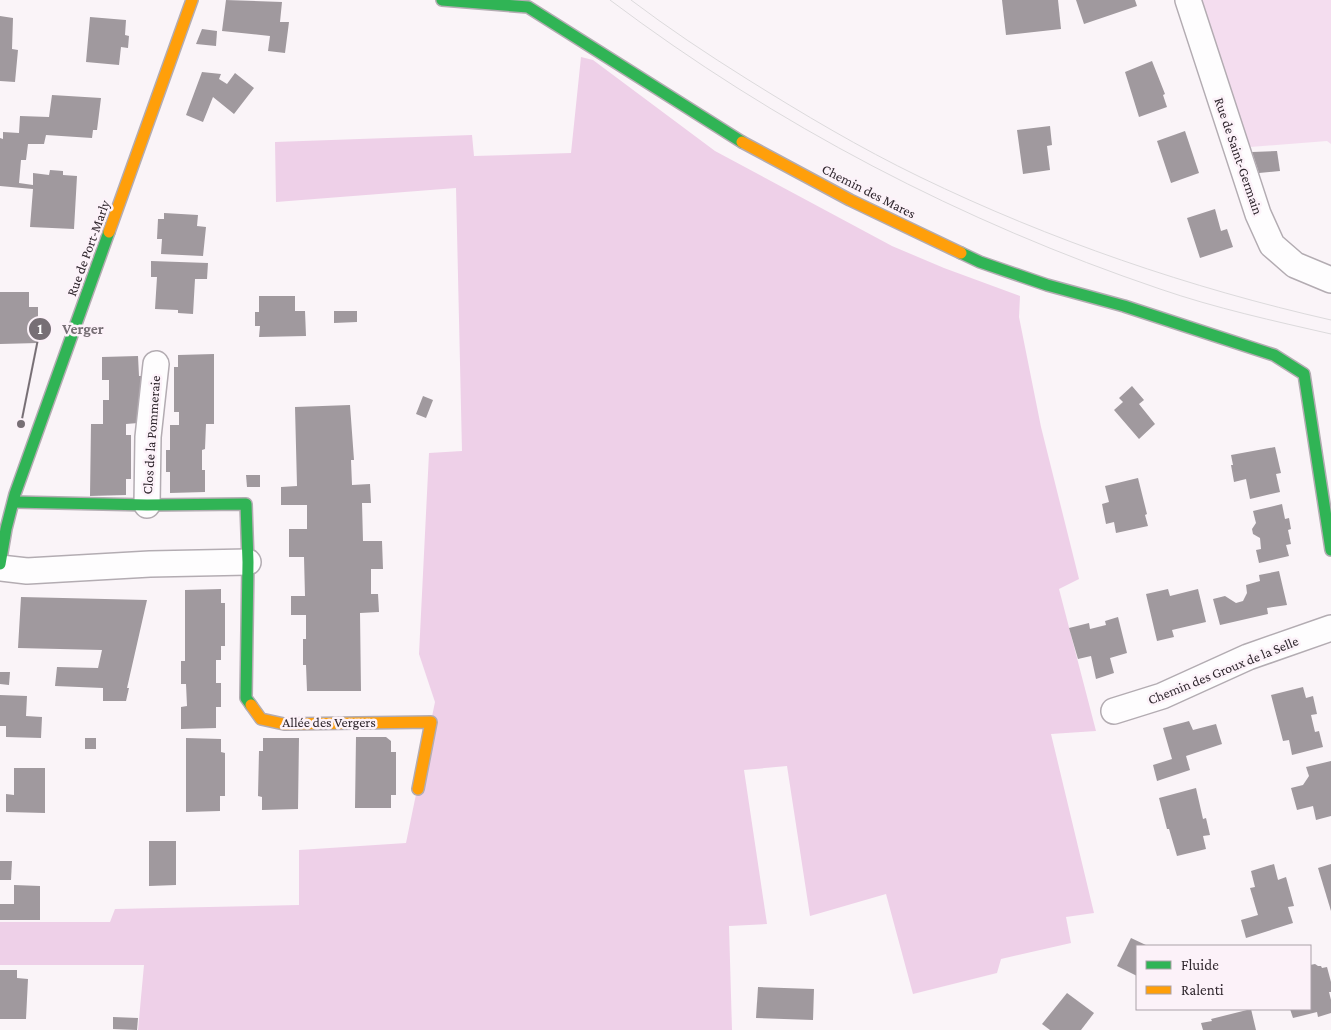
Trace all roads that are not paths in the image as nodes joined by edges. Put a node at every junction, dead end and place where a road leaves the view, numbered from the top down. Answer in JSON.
{"nodes":[{"id":1,"x":192,"y":0,"type":"edge"},
{"id":2,"x":442,"y":0,"type":"edge"},
{"id":3,"x":1188,"y":0,"type":"edge"},
{"id":4,"x":1331,"y":280,"type":"edge"},
{"id":5,"x":156,"y":364,"type":"dead end"},
{"id":6,"x":10,"y":495,"type":"edge"},
{"id":7,"x":147,"y":505,"type":"junction"},
{"id":8,"x":1331,"y":550,"type":"edge"},
{"id":9,"x":248,"y":562,"type":"junction"},
{"id":10,"x":0,"y":566,"type":"edge"},
{"id":11,"x":1331,"y":628,"type":"edge"},
{"id":12,"x":1114,"y":711,"type":"dead end"},
{"id":13,"x":418,"y":789,"type":"dead end"}],
"edges":[{"from":1,"to":6,"type":"street","name":"Rue de Port-Marly"},
{"from":2,"to":8,"type":"street","name":"Chemin des Mares"},
{"from":3,"to":4,"type":"street","name":"Rue de Saint-Germain"},
{"from":5,"to":7,"type":"street","name":"Clos de la Pommeraie"},
{"from":6,"to":7,"type":"street","name":"Allée des Vergers"},
{"from":6,"to":10,"type":"street","name":"Rue de Port-Marly"},
{"from":7,"to":9,"type":"street","name":"Allée des Vergers"},
{"from":9,"to":10,"type":"street"},
{"from":9,"to":13,"type":"street","name":"Allée des Vergers"},
{"from":11,"to":12,"type":"street","name":"Chemin des Groux de la Selle"}]}
